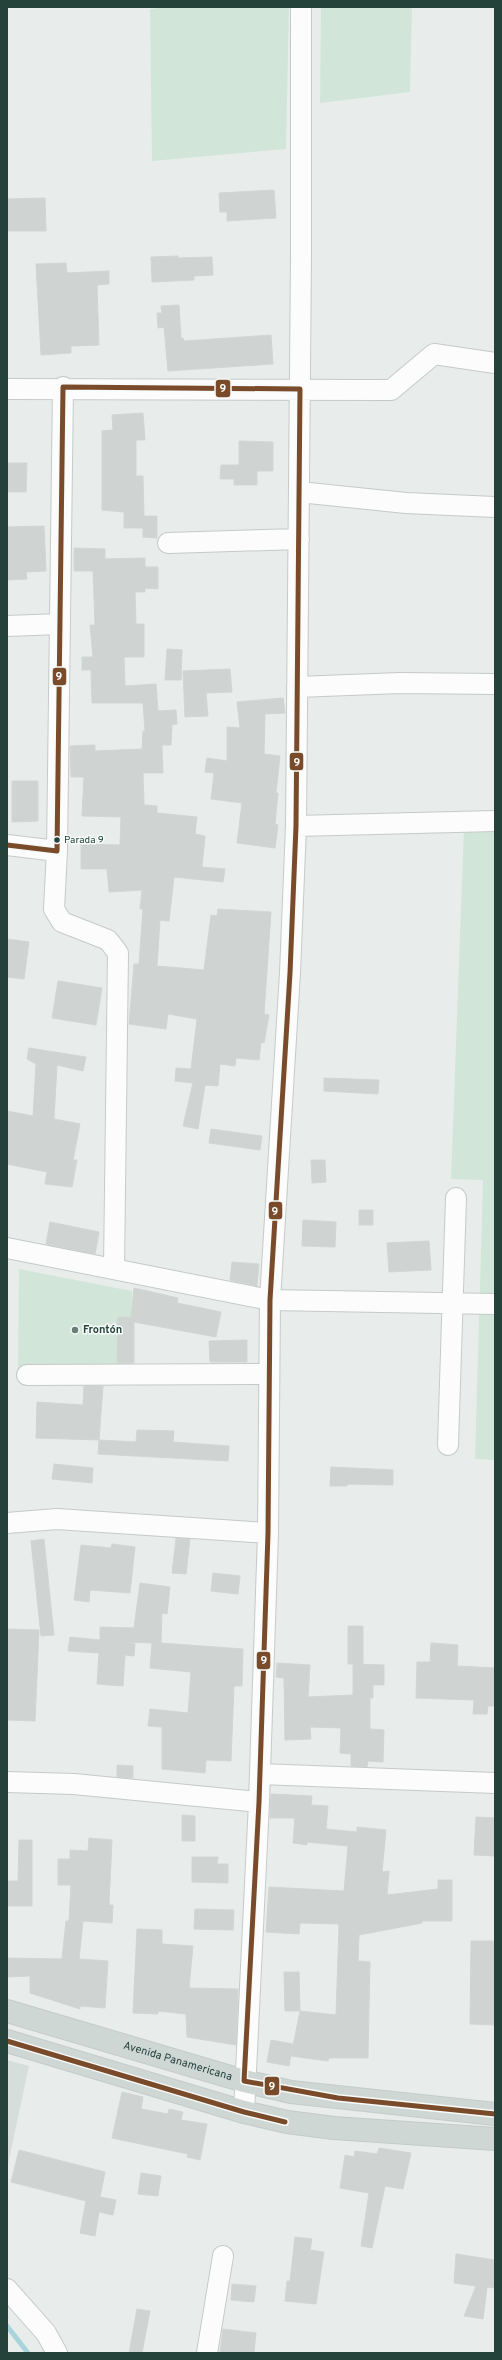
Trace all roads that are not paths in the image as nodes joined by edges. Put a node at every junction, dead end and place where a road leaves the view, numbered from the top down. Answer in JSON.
{"nodes":[{"id":1,"x":301,"y":7,"type":"edge"},
{"id":2,"x":495,"y":363,"type":"edge"},
{"id":3,"x":63,"y":387,"type":"junction"},
{"id":4,"x":7,"y":389,"type":"edge"},
{"id":5,"x":300,"y":390,"type":"junction"},
{"id":6,"x":299,"y":492,"type":"junction"},
{"id":7,"x":495,"y":507,"type":"edge"},
{"id":8,"x":299,"y":539,"type":"junction"},
{"id":9,"x":168,"y":543,"type":"dead end"},
{"id":10,"x":60,"y":624,"type":"junction"},
{"id":11,"x":7,"y":626,"type":"edge"},
{"id":12,"x":495,"y":684,"type":"edge"},
{"id":13,"x":297,"y":687,"type":"junction"},
{"id":14,"x":495,"y":821,"type":"edge"},
{"id":15,"x":296,"y":826,"type":"junction"},
{"id":16,"x":7,"y":845,"type":"edge"},
{"id":17,"x":57,"y":851,"type":"junction"},
{"id":18,"x":456,"y":1198,"type":"dead end"},
{"id":19,"x":7,"y":1248,"type":"edge"},
{"id":20,"x":114,"y":1269,"type":"junction"},
{"id":21,"x":270,"y":1300,"type":"junction"},
{"id":22,"x":454,"y":1303,"type":"junction"},
{"id":23,"x":495,"y":1304,"type":"edge"},
{"id":24,"x":268,"y":1374,"type":"junction"},
{"id":25,"x":26,"y":1375,"type":"dead end"},
{"id":26,"x":448,"y":1445,"type":"dead end"},
{"id":27,"x":7,"y":1523,"type":"edge"},
{"id":28,"x":268,"y":1533,"type":"junction"},
{"id":29,"x":260,"y":1774,"type":"junction"},
{"id":30,"x":7,"y":1782,"type":"edge"},
{"id":31,"x":495,"y":1783,"type":"edge"},
{"id":32,"x":259,"y":1802,"type":"junction"},
{"id":33,"x":7,"y":2011,"type":"edge"},
{"id":34,"x":7,"y":2041,"type":"edge"},
{"id":35,"x":244,"y":2081,"type":"junction"},
{"id":36,"x":244,"y":2112,"type":"junction"},
{"id":37,"x":495,"y":2114,"type":"edge"},
{"id":38,"x":495,"y":2140,"type":"edge"},
{"id":39,"x":224,"y":2256,"type":"dead end"},
{"id":40,"x":7,"y":2289,"type":"edge"},
{"id":41,"x":57,"y":2353,"type":"edge"},
{"id":42,"x":207,"y":2353,"type":"edge"}],
"edges":[{"from":1,"to":5,"type":"street"},
{"from":2,"to":5,"type":"street"},
{"from":3,"to":4,"type":"street"},
{"from":3,"to":5,"type":"street"},
{"from":3,"to":10,"type":"street"},
{"from":5,"to":6,"type":"street"},
{"from":6,"to":7,"type":"street"},
{"from":6,"to":8,"type":"street"},
{"from":8,"to":9,"type":"street"},
{"from":8,"to":13,"type":"street"},
{"from":10,"to":11,"type":"street"},
{"from":10,"to":17,"type":"street"},
{"from":12,"to":13,"type":"street"},
{"from":13,"to":15,"type":"street"},
{"from":14,"to":15,"type":"street"},
{"from":15,"to":21,"type":"street"},
{"from":16,"to":17,"type":"street"},
{"from":17,"to":20,"type":"street"},
{"from":18,"to":22,"type":"street"},
{"from":19,"to":20,"type":"street"},
{"from":20,"to":21,"type":"street"},
{"from":21,"to":22,"type":"street"},
{"from":21,"to":24,"type":"street"},
{"from":22,"to":23,"type":"street"},
{"from":22,"to":26,"type":"street"},
{"from":24,"to":25,"type":"street"},
{"from":24,"to":28,"type":"street"},
{"from":27,"to":28,"type":"street"},
{"from":28,"to":29,"type":"street"},
{"from":29,"to":31,"type":"street"},
{"from":29,"to":32,"type":"street"},
{"from":30,"to":32,"type":"street"},
{"from":32,"to":35,"type":"street"},
{"from":33,"to":35,"type":"main road","name":"Avenida Panamericana"},
{"from":34,"to":36,"type":"main road"},
{"from":35,"to":36,"type":"street"},
{"from":35,"to":37,"type":"main road","name":"Avenida Panamericana"},
{"from":36,"to":38,"type":"main road"},
{"from":39,"to":42,"type":"street"},
{"from":40,"to":41,"type":"street"}]}
